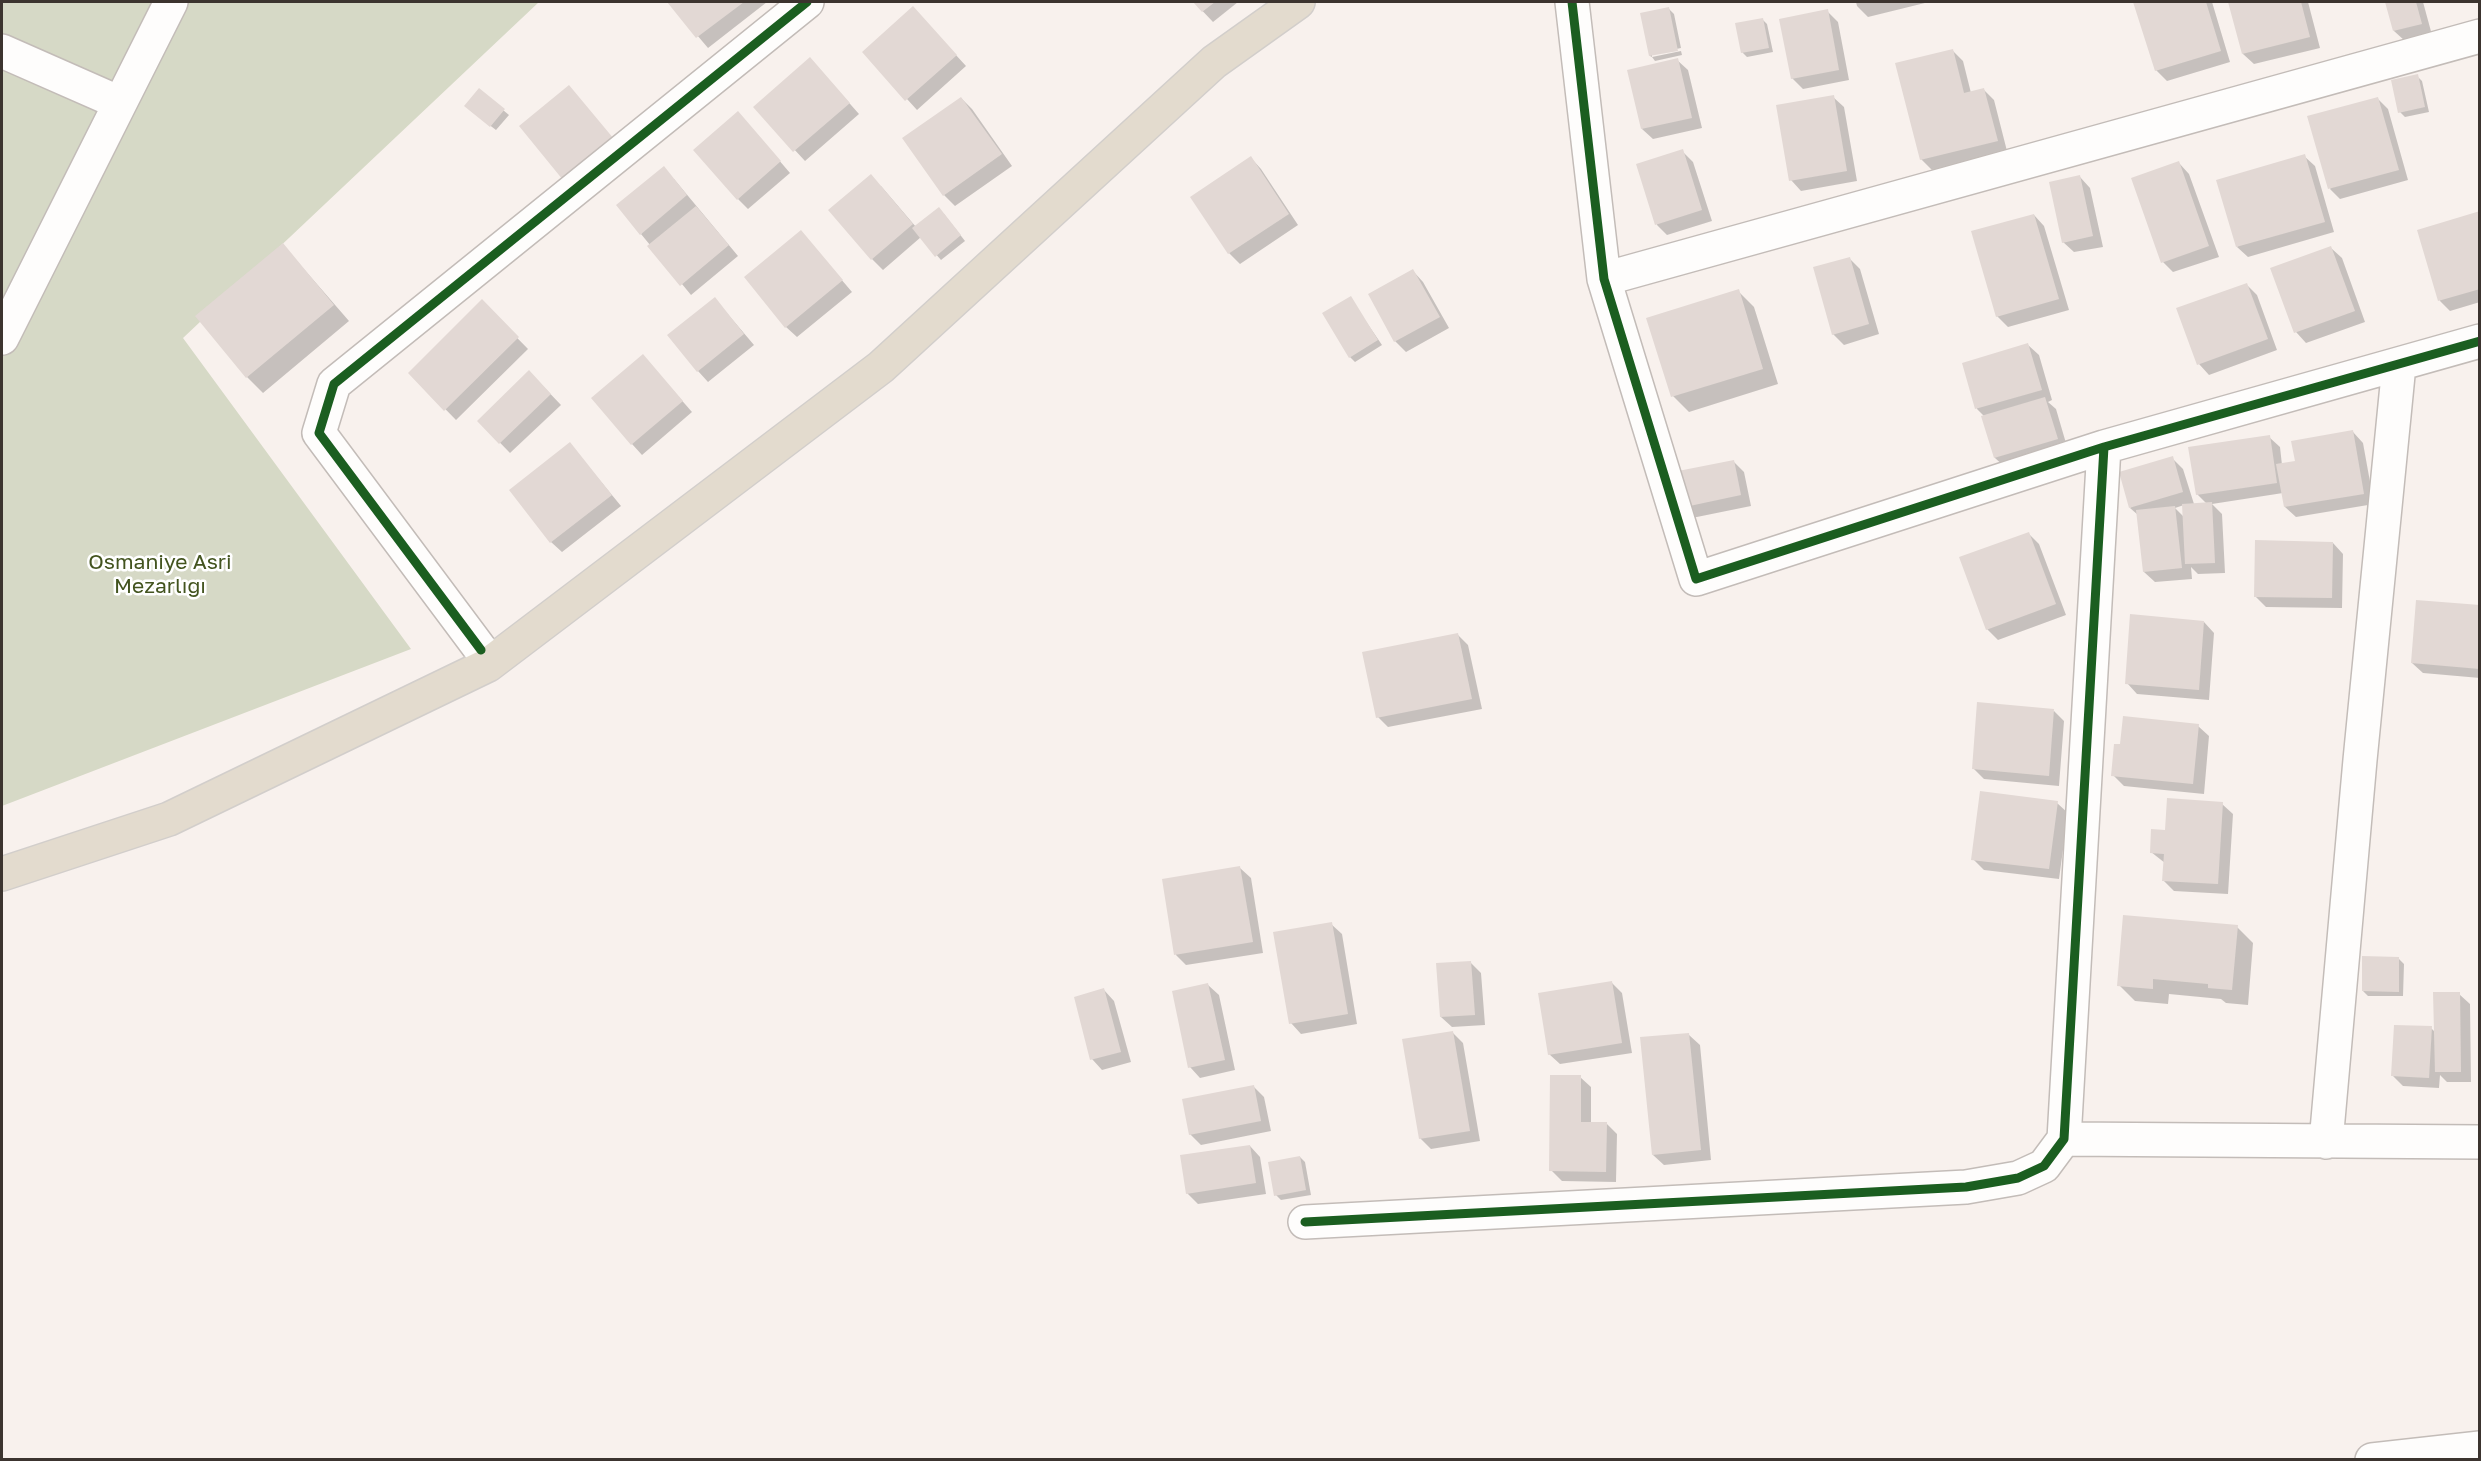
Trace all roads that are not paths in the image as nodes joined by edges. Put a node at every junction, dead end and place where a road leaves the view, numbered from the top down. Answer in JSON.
{"nodes":[{"id":1,"x":171,"y":2,"type":"edge"},
{"id":2,"x":807,"y":2,"type":"edge"},
{"id":3,"x":1280,"y":2,"type":"edge"},
{"id":4,"x":1299,"y":2,"type":"edge"},
{"id":5,"x":1572,"y":2,"type":"edge"},
{"id":6,"x":2480,"y":36,"type":"edge"},
{"id":7,"x":2,"y":51,"type":"edge"},
{"id":8,"x":120,"y":103,"type":"junction"},
{"id":9,"x":1604,"y":279,"type":"junction"},
{"id":10,"x":2,"y":338,"type":"edge"},
{"id":11,"x":2480,"y":341,"type":"edge"},
{"id":12,"x":2399,"y":365,"type":"junction"},
{"id":13,"x":2104,"y":447,"type":"junction"},
{"id":14,"x":481,"y":650,"type":"junction"},
{"id":15,"x":2,"y":858,"type":"edge"},
{"id":16,"x":2,"y":874,"type":"edge"},
{"id":17,"x":2064,"y":1139,"type":"junction"},
{"id":18,"x":2326,"y":1142,"type":"junction"},
{"id":19,"x":2480,"y":1142,"type":"edge"},
{"id":20,"x":1305,"y":1222,"type":"dead end"},
{"id":21,"x":2480,"y":1448,"type":"edge"},
{"id":22,"x":2426,"y":1457,"type":"edge"},
{"id":23,"x":2372,"y":1460,"type":"edge"}],
"edges":[{"from":1,"to":8,"type":"street"},
{"from":2,"to":14,"type":"street"},
{"from":3,"to":14,"type":"highway"},
{"from":4,"to":16,"type":"highway"},
{"from":5,"to":9,"type":"street"},
{"from":6,"to":9,"type":"street"},
{"from":7,"to":8,"type":"street"},
{"from":8,"to":10,"type":"street"},
{"from":9,"to":13,"type":"street"},
{"from":11,"to":12,"type":"street"},
{"from":12,"to":13,"type":"street"},
{"from":12,"to":18,"type":"street"},
{"from":13,"to":17,"type":"street"},
{"from":14,"to":15,"type":"highway"},
{"from":17,"to":18,"type":"street"},
{"from":17,"to":20,"type":"street"},
{"from":18,"to":19,"type":"street"},
{"from":21,"to":22,"type":"street"},
{"from":22,"to":23,"type":"street"}]}
